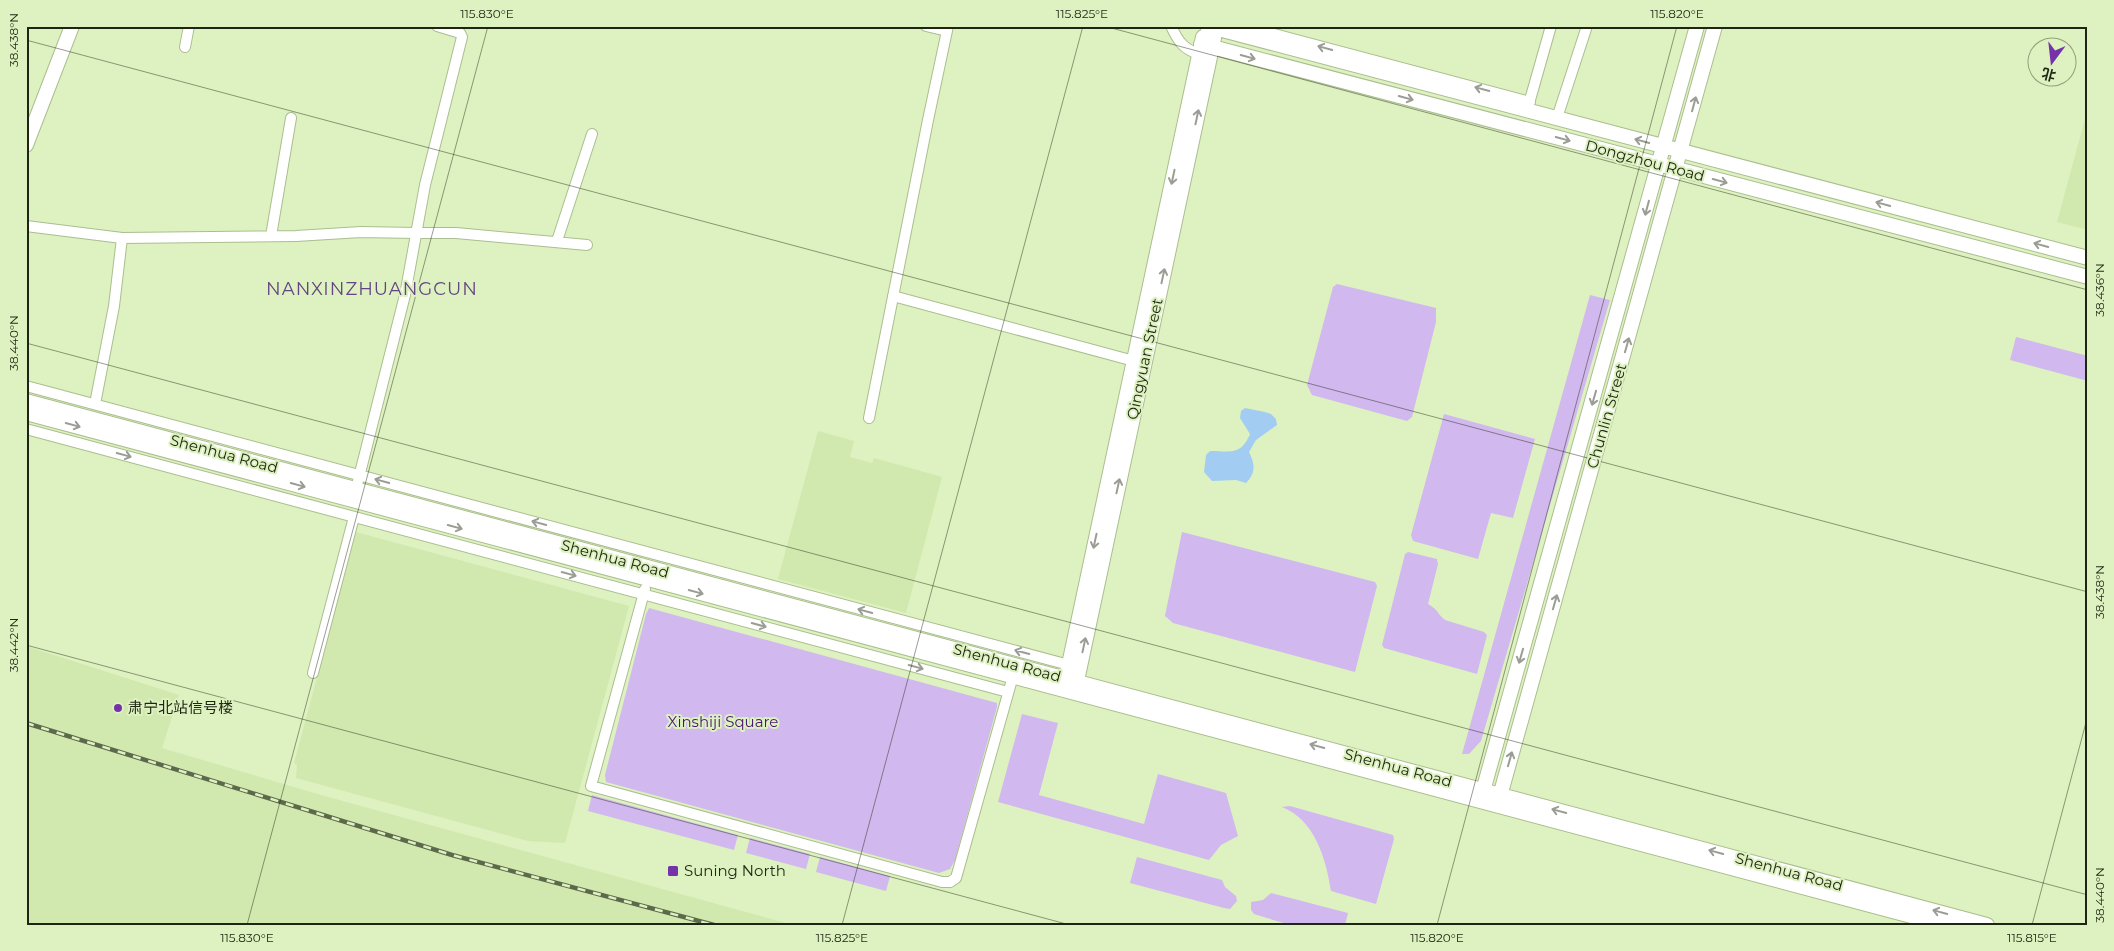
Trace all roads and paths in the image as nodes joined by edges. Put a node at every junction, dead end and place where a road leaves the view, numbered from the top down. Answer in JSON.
{"nodes":[{"id":1,"x":72,"y":26,"type":"edge"},
{"id":2,"x":188,"y":26,"type":"edge"},
{"id":3,"x":436,"y":26,"type":"edge"},
{"id":4,"x":926,"y":26,"type":"edge"},
{"id":5,"x":1171,"y":26,"type":"edge"},
{"id":6,"x":1244,"y":26,"type":"edge"},
{"id":7,"x":1551,"y":26,"type":"edge"},
{"id":8,"x":1587,"y":26,"type":"edge"},
{"id":9,"x":1697,"y":26,"type":"edge"},
{"id":10,"x":1716,"y":26,"type":"edge"},
{"id":11,"x":1211,"y":27,"type":"edge"},
{"id":12,"x":948,"y":28,"type":"edge"},
{"id":13,"x":1268,"y":34,"type":"edge"},
{"id":14,"x":185,"y":47,"type":"dead end"},
{"id":15,"x":1204,"y":49,"type":"junction"},
{"id":16,"x":1528,"y":106,"type":"junction"},
{"id":17,"x":291,"y":118,"type":"dead end"},
{"id":18,"x":1557,"y":118,"type":"junction"},
{"id":19,"x":592,"y":134,"type":"dead end"},
{"id":20,"x":26,"y":145,"type":"edge"},
{"id":21,"x":1664,"y":146,"type":"junction"},
{"id":22,"x":1681,"y":151,"type":"junction"},
{"id":23,"x":1659,"y":165,"type":"junction"},
{"id":24,"x":1676,"y":169,"type":"junction"},
{"id":25,"x":26,"y":226,"type":"edge"},
{"id":26,"x":416,"y":232,"type":"junction"},
{"id":27,"x":271,"y":236,"type":"junction"},
{"id":28,"x":122,"y":238,"type":"junction"},
{"id":29,"x":557,"y":241,"type":"junction"},
{"id":30,"x":587,"y":246,"type":"dead end"},
{"id":31,"x":2088,"y":258,"type":"edge"},
{"id":32,"x":2088,"y":278,"type":"edge"},
{"id":33,"x":893,"y":296,"type":"junction"},
{"id":34,"x":1134,"y":361,"type":"junction"},
{"id":35,"x":26,"y":386,"type":"edge"},
{"id":36,"x":26,"y":401,"type":"edge"},
{"id":37,"x":95,"y":404,"type":"junction"},
{"id":38,"x":26,"y":413,"type":"edge"},
{"id":39,"x":869,"y":418,"type":"dead end"},
{"id":40,"x":26,"y":429,"type":"edge"},
{"id":41,"x":360,"y":476,"type":"junction"},
{"id":42,"x":356,"y":489,"type":"junction"},
{"id":43,"x":354,"y":517,"type":"junction"},
{"id":44,"x":648,"y":579,"type":"junction"},
{"id":45,"x":644,"y":594,"type":"junction"},
{"id":46,"x":1069,"y":665,"type":"junction"},
{"id":47,"x":313,"y":673,"type":"dead end"},
{"id":48,"x":1013,"y":676,"type":"junction"},
{"id":49,"x":1070,"y":686,"type":"junction"},
{"id":50,"x":1008,"y":692,"type":"junction"},
{"id":51,"x":1482,"y":796,"type":"junction"},
{"id":52,"x":1499,"y":800,"type":"junction"},
{"id":53,"x":1945,"y":925,"type":"edge"},
{"id":54,"x":1987,"y":925,"type":"edge"}],
"edges":[{"from":1,"to":20,"type":"main road"},
{"from":2,"to":14,"type":"street"},
{"from":3,"to":26,"type":"street"},
{"from":4,"to":12,"type":"street"},
{"from":5,"to":15,"type":"street"},
{"from":6,"to":13,"type":"street"},
{"from":7,"to":16,"type":"street"},
{"from":8,"to":18,"type":"street"},
{"from":9,"to":21,"type":"main road","name":"Chunlin Street"},
{"from":22,"to":10,"type":"main road","name":"Chunlin Street","one_way":true},
{"from":11,"to":13,"type":"main road","name":"Dongzhou Road"},
{"from":11,"to":15,"type":"main road","name":"Qingyuan Street"},
{"from":12,"to":33,"type":"street"},
{"from":16,"to":13,"type":"main road","name":"Dongzhou Road","one_way":true},
{"from":15,"to":23,"type":"main road","name":"Dongzhou Road","one_way":true},
{"from":15,"to":34,"type":"main road","name":"Qingyuan Street","one_way":true},
{"from":49,"to":15,"type":"main road","name":"Qingyuan Street","one_way":true},
{"from":16,"to":18,"type":"main road","name":"Dongzhou Road"},
{"from":17,"to":27,"type":"street"},
{"from":21,"to":18,"type":"main road","name":"Dongzhou Road","one_way":true},
{"from":19,"to":29,"type":"street"},
{"from":21,"to":22,"type":"main road","name":"Dongzhou Road"},
{"from":21,"to":23,"type":"main road","name":"Chunlin Street"},
{"from":22,"to":24,"type":"main road","name":"Chunlin Street"},
{"from":31,"to":22,"type":"main road","name":"Dongzhou Road","one_way":true},
{"from":23,"to":24,"type":"main road","name":"Dongzhou Road"},
{"from":23,"to":51,"type":"main road","name":"Chunlin Street","one_way":true},
{"from":24,"to":32,"type":"main road","name":"Dongzhou Road","one_way":true},
{"from":52,"to":24,"type":"main road","name":"Chunlin Street","one_way":true},
{"from":25,"to":28,"type":"street"},
{"from":26,"to":27,"type":"street"},
{"from":26,"to":29,"type":"street"},
{"from":26,"to":41,"type":"street"},
{"from":27,"to":28,"type":"street"},
{"from":28,"to":37,"type":"street"},
{"from":29,"to":30,"type":"street"},
{"from":33,"to":34,"type":"street"},
{"from":33,"to":39,"type":"street"},
{"from":34,"to":46,"type":"main road","name":"Qingyuan Street","one_way":true},
{"from":35,"to":37,"type":"street"},
{"from":36,"to":42,"type":"main road","name":"Shenhua Road"},
{"from":37,"to":41,"type":"street"},
{"from":38,"to":44,"type":"main road","name":"Shenhua Road","one_way":true},
{"from":40,"to":43,"type":"street","one_way":true},
{"from":41,"to":42,"type":"street"},
{"from":46,"to":41,"type":"street","one_way":true},
{"from":42,"to":49,"type":"main road","name":"Shenhua Road"},
{"from":43,"to":45,"type":"street","one_way":true},
{"from":43,"to":47,"type":"street"},
{"from":44,"to":45,"type":"street"},
{"from":44,"to":48,"type":"main road","name":"Shenhua Road","one_way":true},
{"from":45,"to":50,"type":"street","one_way":true},
{"from":45,"to":50,"type":"street"},
{"from":46,"to":49,"type":"main road","name":"Qingyuan Street"},
{"from":48,"to":49,"type":"main road","name":"Shenhua Road"},
{"from":48,"to":50,"type":"street"},
{"from":49,"to":51,"type":"main road","name":"Shenhua Road"},
{"from":51,"to":52,"type":"main road","name":"Shenhua Road"},
{"from":52,"to":53,"type":"main road","name":"Shenhua Road"},
{"from":54,"to":52,"type":"main road","name":"Shenhua Road","one_way":true}]}
